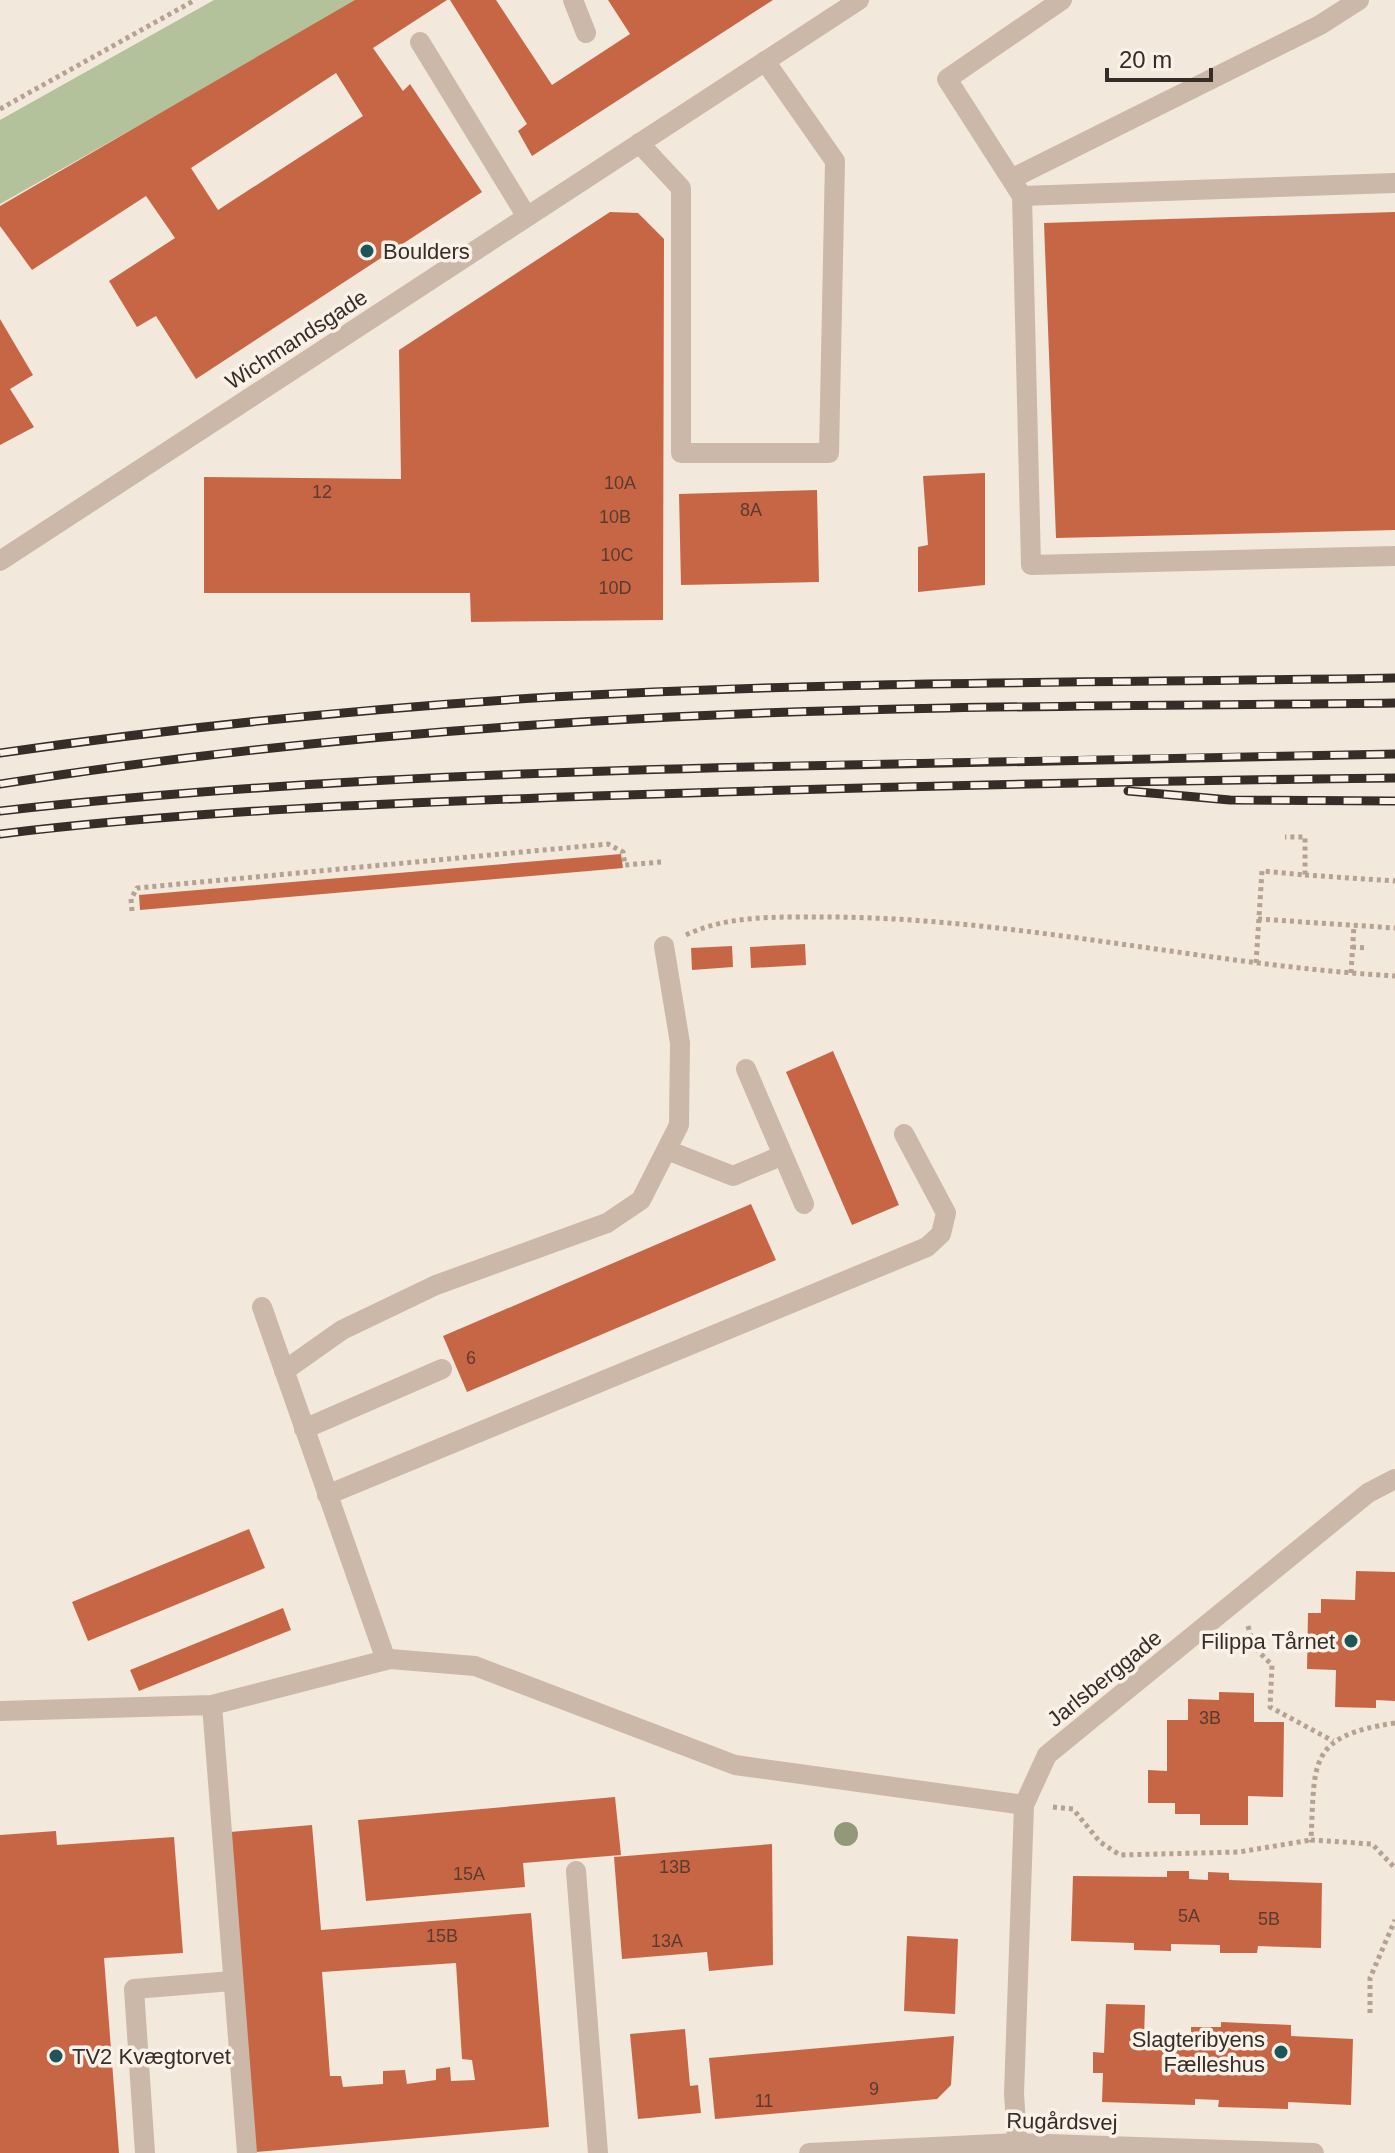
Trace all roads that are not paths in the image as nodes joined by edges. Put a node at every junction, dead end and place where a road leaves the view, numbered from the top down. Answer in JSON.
{"nodes":[{"id":1,"x":573,"y":0,"type":"edge"},
{"id":2,"x":859,"y":0,"type":"edge"},
{"id":3,"x":1062,"y":0,"type":"edge"},
{"id":4,"x":1359,"y":0,"type":"edge"},
{"id":5,"x":586,"y":33,"type":"dead end"},
{"id":6,"x":420,"y":42,"type":"dead end"},
{"id":7,"x":765,"y":61,"type":"junction"},
{"id":8,"x":639,"y":143,"type":"junction"},
{"id":9,"x":1395,"y":183,"type":"edge"},
{"id":10,"x":1016,"y":188,"type":"junction"},
{"id":11,"x":527,"y":217,"type":"junction"},
{"id":12,"x":1395,"y":556,"type":"edge"},
{"id":13,"x":0,"y":561,"type":"edge"},
{"id":14,"x":664,"y":946,"type":"road end"},
{"id":15,"x":746,"y":1069,"type":"dead end"},
{"id":16,"x":904,"y":1134,"type":"dead end"},
{"id":17,"x":667,"y":1150,"type":"junction"},
{"id":18,"x":783,"y":1155,"type":"junction"},
{"id":19,"x":804,"y":1204,"type":"dead end"},
{"id":20,"x":262,"y":1307,"type":"dead end"},
{"id":21,"x":442,"y":1369,"type":"dead end"},
{"id":22,"x":284,"y":1371,"type":"junction"},
{"id":23,"x":304,"y":1429,"type":"junction"},
{"id":24,"x":1395,"y":1479,"type":"edge"},
{"id":25,"x":327,"y":1495,"type":"junction"},
{"id":26,"x":386,"y":1660,"type":"junction"},
{"id":27,"x":212,"y":1705,"type":"junction"},
{"id":28,"x":0,"y":1711,"type":"edge"},
{"id":29,"x":1024,"y":1805,"type":"junction"},
{"id":30,"x":576,"y":1871,"type":"dead end"},
{"id":31,"x":232,"y":1981,"type":"junction"},
{"id":32,"x":1018,"y":2148,"type":"edge"},
{"id":33,"x":145,"y":2153,"type":"edge"},
{"id":34,"x":247,"y":2153,"type":"edge"},
{"id":35,"x":598,"y":2153,"type":"edge"},
{"id":36,"x":809,"y":2153,"type":"edge"},
{"id":37,"x":1314,"y":2153,"type":"edge"}],
"edges":[{"from":1,"to":5,"type":"street"},
{"from":2,"to":7,"type":"street","name":"Wichmandsgade"},
{"from":3,"to":10,"type":"street"},
{"from":4,"to":10,"type":"street"},
{"from":6,"to":11,"type":"street"},
{"from":7,"to":8,"type":"street","name":"Wichmandsgade"},
{"from":7,"to":8,"type":"street"},
{"from":8,"to":11,"type":"street","name":"Wichmandsgade"},
{"from":9,"to":10,"type":"street"},
{"from":10,"to":12,"type":"street"},
{"from":11,"to":13,"type":"street","name":"Wichmandsgade"},
{"from":14,"to":17,"type":"street"},
{"from":15,"to":18,"type":"street"},
{"from":16,"to":25,"type":"street"},
{"from":17,"to":18,"type":"street"},
{"from":17,"to":22,"type":"street"},
{"from":18,"to":19,"type":"street"},
{"from":20,"to":22,"type":"street"},
{"from":21,"to":23,"type":"street"},
{"from":22,"to":23,"type":"street"},
{"from":23,"to":25,"type":"street"},
{"from":24,"to":29,"type":"street","name":"Jarlsberggade"},
{"from":25,"to":26,"type":"street"},
{"from":26,"to":27,"type":"street"},
{"from":26,"to":29,"type":"street"},
{"from":27,"to":28,"type":"street"},
{"from":27,"to":31,"type":"street"},
{"from":29,"to":32,"type":"street","name":"Jarlsberggade"},
{"from":30,"to":35,"type":"street"},
{"from":31,"to":33,"type":"street"},
{"from":31,"to":34,"type":"street"},
{"from":32,"to":36,"type":"street","name":"Rugårdsvej"},
{"from":32,"to":37,"type":"street","name":"Rugårdsvej"}]}
